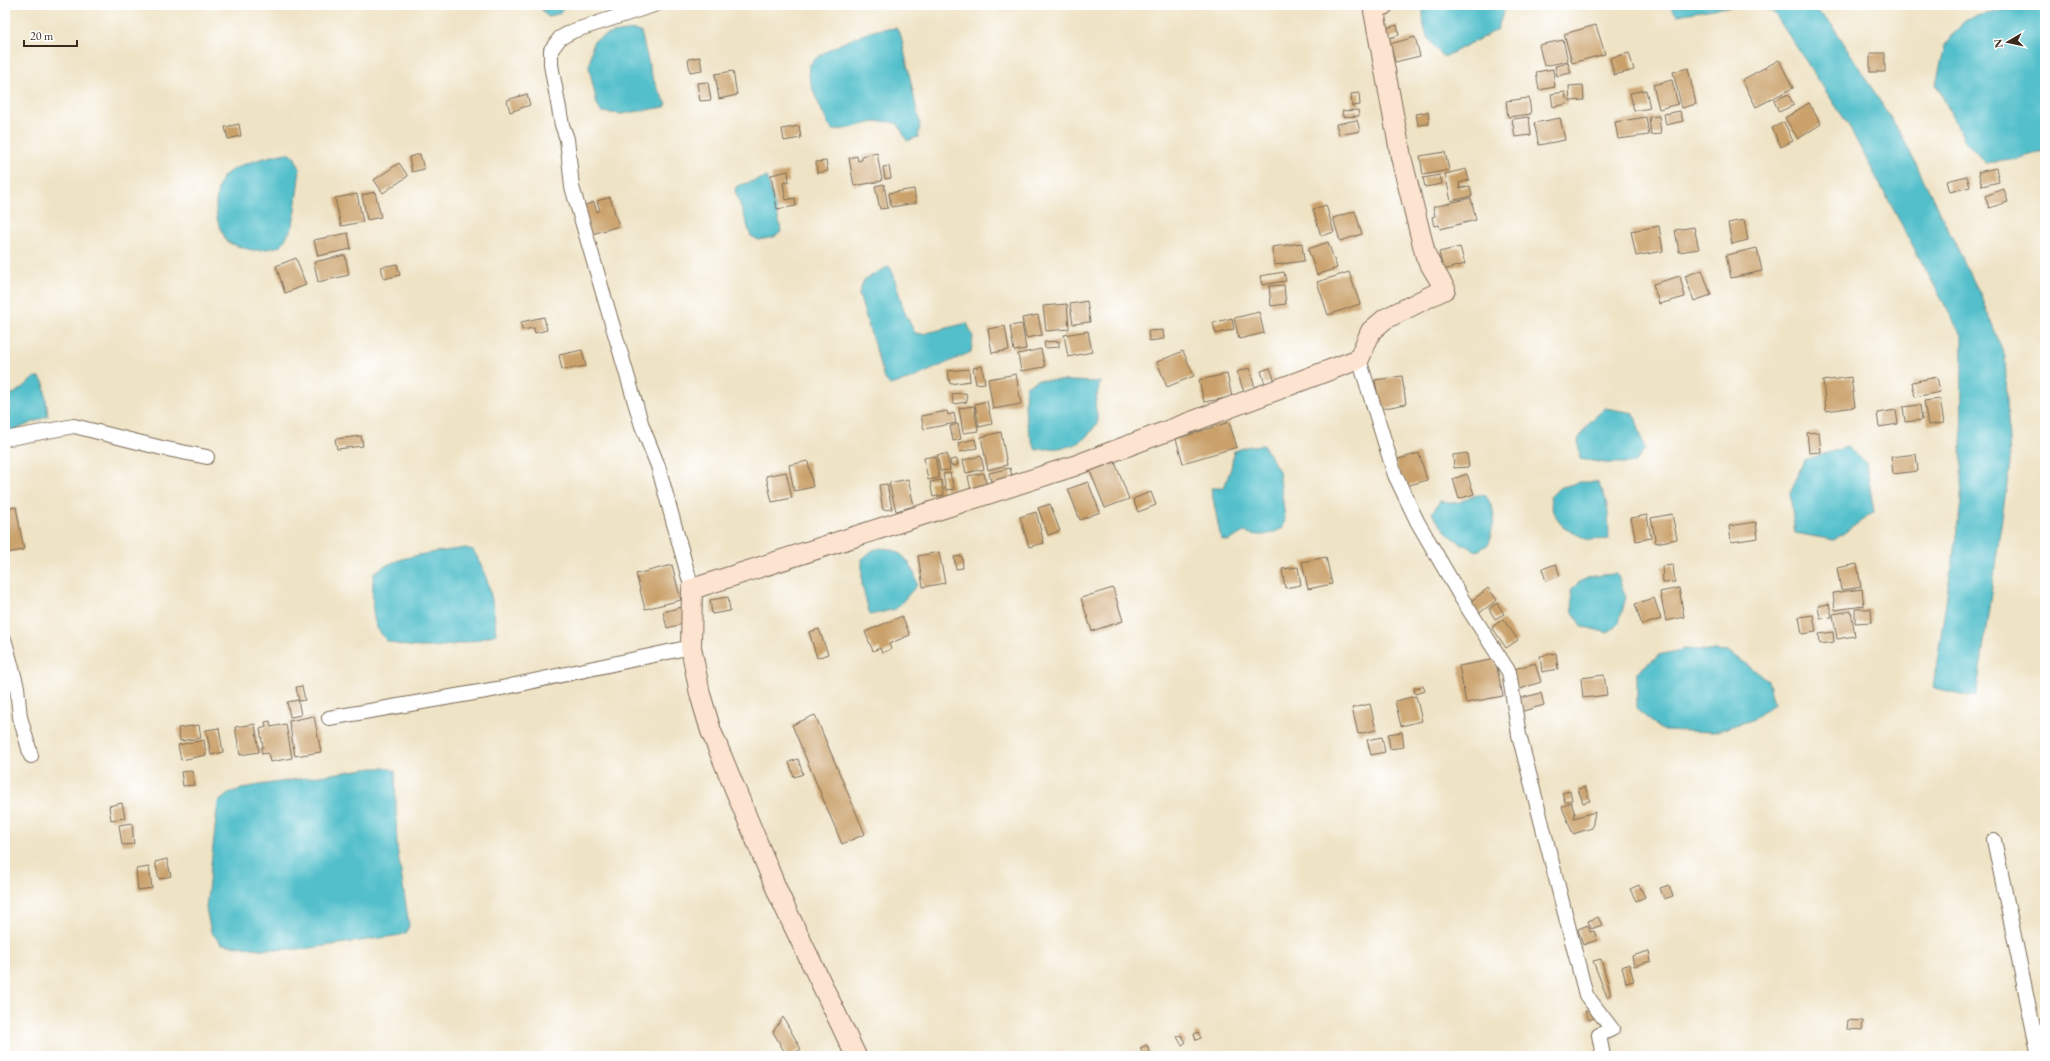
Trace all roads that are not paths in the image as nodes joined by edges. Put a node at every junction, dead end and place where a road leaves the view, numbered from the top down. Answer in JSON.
{"nodes":[{"id":1,"x":654,"y":5,"type":"edge"},
{"id":2,"x":1383,"y":5,"type":"edge"},
{"id":3,"x":1359,"y":360,"type":"junction"},
{"id":4,"x":5,"y":439,"type":"edge"},
{"id":5,"x":207,"y":457,"type":"dead end"},
{"id":6,"x":692,"y":589,"type":"junction"},
{"id":7,"x":5,"y":642,"type":"edge"},
{"id":8,"x":691,"y":647,"type":"junction"},
{"id":9,"x":329,"y":718,"type":"dead end"},
{"id":10,"x":31,"y":756,"type":"dead end"},
{"id":11,"x":1994,"y":840,"type":"dead end"},
{"id":12,"x":856,"y":1056,"type":"edge"},
{"id":13,"x":1603,"y":1056,"type":"edge"},
{"id":14,"x":2038,"y":1056,"type":"edge"}],
"edges":[{"from":1,"to":6,"type":"street"},
{"from":2,"to":3,"type":"street"},
{"from":3,"to":6,"type":"street"},
{"from":3,"to":13,"type":"street"},
{"from":4,"to":5,"type":"street"},
{"from":6,"to":8,"type":"street"},
{"from":7,"to":10,"type":"street"},
{"from":8,"to":9,"type":"street"},
{"from":8,"to":12,"type":"street"},
{"from":11,"to":14,"type":"street"}]}
